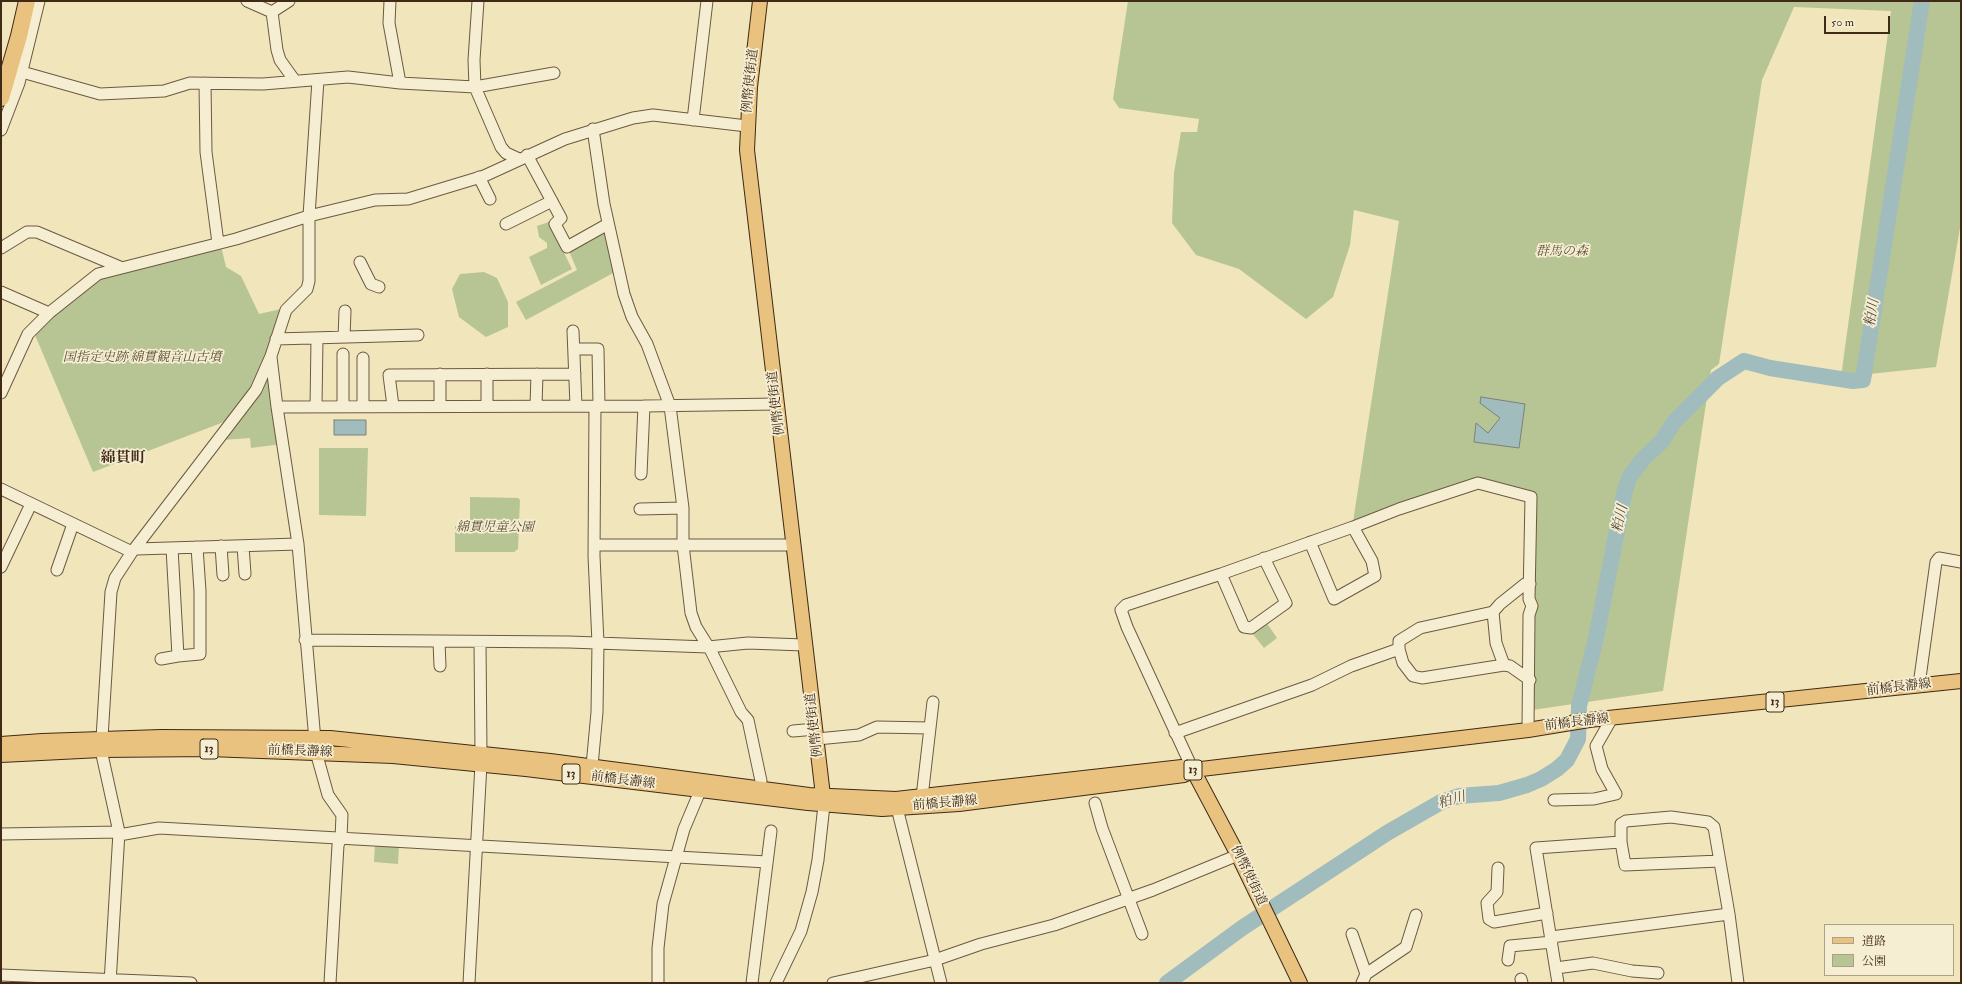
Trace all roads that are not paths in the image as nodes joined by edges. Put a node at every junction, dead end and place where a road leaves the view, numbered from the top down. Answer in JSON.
{"nodes":[{"id":1,"x":17,"y":1,"type":"edge"},
{"id":2,"x":27,"y":1,"type":"edge"},
{"id":3,"x":39,"y":1,"type":"edge"},
{"id":4,"x":247,"y":1,"type":"edge"},
{"id":5,"x":289,"y":1,"type":"edge"},
{"id":6,"x":390,"y":1,"type":"edge"},
{"id":7,"x":478,"y":1,"type":"edge"},
{"id":8,"x":707,"y":1,"type":"edge"},
{"id":9,"x":760,"y":1,"type":"edge"},
{"id":10,"x":272,"y":12,"type":"junction"},
{"id":11,"x":1,"y":65,"type":"edge"},
{"id":12,"x":22,"y":72,"type":"junction"},
{"id":13,"x":554,"y":72,"type":"dead end"},
{"id":14,"x":318,"y":80,"type":"junction"},
{"id":15,"x":295,"y":81,"type":"junction"},
{"id":16,"x":205,"y":83,"type":"junction"},
{"id":17,"x":400,"y":83,"type":"junction"},
{"id":18,"x":475,"y":87,"type":"junction"},
{"id":19,"x":1,"y":98,"type":"edge"},
{"id":20,"x":693,"y":120,"type":"junction"},
{"id":21,"x":747,"y":126,"type":"junction"},
{"id":22,"x":593,"y":129,"type":"junction"},
{"id":23,"x":1,"y":130,"type":"edge"},
{"id":24,"x":523,"y":157,"type":"junction"},
{"id":25,"x":479,"y":177,"type":"junction"},
{"id":26,"x":490,"y":199,"type":"dead end"},
{"id":27,"x":552,"y":201,"type":"junction"},
{"id":28,"x":310,"y":216,"type":"junction"},
{"id":29,"x":506,"y":224,"type":"dead end"},
{"id":30,"x":608,"y":224,"type":"junction"},
{"id":31,"x":218,"y":242,"type":"junction"},
{"id":32,"x":1,"y":248,"type":"edge"},
{"id":33,"x":360,"y":262,"type":"dead end"},
{"id":34,"x":120,"y":267,"type":"junction"},
{"id":35,"x":379,"y":287,"type":"dead end"},
{"id":36,"x":1,"y":292,"type":"edge"},
{"id":37,"x":345,"y":311,"type":"dead end"},
{"id":38,"x":48,"y":313,"type":"junction"},
{"id":39,"x":573,"y":331,"type":"dead end"},
{"id":40,"x":418,"y":336,"type":"dead end"},
{"id":41,"x":344,"y":337,"type":"junction"},
{"id":42,"x":317,"y":338,"type":"junction"},
{"id":43,"x":276,"y":339,"type":"junction"},
{"id":44,"x":574,"y":349,"type":"junction"},
{"id":45,"x":343,"y":354,"type":"dead end"},
{"id":46,"x":271,"y":356,"type":"junction"},
{"id":47,"x":363,"y":358,"type":"dead end"},
{"id":48,"x":440,"y":374,"type":"junction"},
{"id":49,"x":487,"y":374,"type":"junction"},
{"id":50,"x":537,"y":374,"type":"junction"},
{"id":51,"x":575,"y":374,"type":"junction"},
{"id":52,"x":1,"y":393,"type":"edge"},
{"id":53,"x":777,"y":404,"type":"junction"},
{"id":54,"x":363,"y":406,"type":"junction"},
{"id":55,"x":393,"y":406,"type":"junction"},
{"id":56,"x":440,"y":406,"type":"junction"},
{"id":57,"x":487,"y":406,"type":"junction"},
{"id":58,"x":536,"y":406,"type":"junction"},
{"id":59,"x":576,"y":406,"type":"junction"},
{"id":60,"x":597,"y":406,"type":"junction"},
{"id":61,"x":644,"y":406,"type":"junction"},
{"id":62,"x":670,"y":406,"type":"junction"},
{"id":63,"x":277,"y":407,"type":"junction"},
{"id":64,"x":316,"y":407,"type":"junction"},
{"id":65,"x":343,"y":407,"type":"junction"},
{"id":66,"x":641,"y":474,"type":"dead end"},
{"id":67,"x":1,"y":490,"type":"edge"},
{"id":68,"x":31,"y":504,"type":"junction"},
{"id":69,"x":683,"y":508,"type":"junction"},
{"id":70,"x":640,"y":509,"type":"dead end"},
{"id":71,"x":73,"y":524,"type":"junction"},
{"id":72,"x":1353,"y":527,"type":"junction"},
{"id":73,"x":1310,"y":542,"type":"junction"},
{"id":74,"x":298,"y":544,"type":"junction"},
{"id":75,"x":594,"y":545,"type":"junction"},
{"id":76,"x":793,"y":545,"type":"junction"},
{"id":77,"x":221,"y":546,"type":"junction"},
{"id":78,"x":244,"y":546,"type":"junction"},
{"id":79,"x":683,"y":546,"type":"junction"},
{"id":80,"x":197,"y":547,"type":"junction"},
{"id":81,"x":172,"y":548,"type":"junction"},
{"id":82,"x":134,"y":551,"type":"junction"},
{"id":83,"x":1264,"y":558,"type":"junction"},
{"id":84,"x":1961,"y":562,"type":"edge"},
{"id":85,"x":1,"y":567,"type":"edge"},
{"id":86,"x":57,"y":570,"type":"dead end"},
{"id":87,"x":245,"y":574,"type":"dead end"},
{"id":88,"x":1221,"y":574,"type":"junction"},
{"id":89,"x":223,"y":575,"type":"dead end"},
{"id":90,"x":1530,"y":584,"type":"junction"},
{"id":91,"x":1493,"y":612,"type":"junction"},
{"id":92,"x":305,"y":640,"type":"junction"},
{"id":93,"x":439,"y":642,"type":"junction"},
{"id":94,"x":480,"y":642,"type":"junction"},
{"id":95,"x":598,"y":643,"type":"junction"},
{"id":96,"x":804,"y":645,"type":"junction"},
{"id":97,"x":708,"y":647,"type":"junction"},
{"id":98,"x":1399,"y":649,"type":"junction"},
{"id":99,"x":178,"y":656,"type":"junction"},
{"id":100,"x":161,"y":659,"type":"dead end"},
{"id":101,"x":1504,"y":665,"type":"junction"},
{"id":102,"x":440,"y":666,"type":"dead end"},
{"id":103,"x":1530,"y":680,"type":"junction"},
{"id":104,"x":1961,"y":681,"type":"edge"},
{"id":105,"x":1919,"y":685,"type":"junction"},
{"id":106,"x":933,"y":702,"type":"dead end"},
{"id":107,"x":1612,"y":718,"type":"junction"},
{"id":108,"x":930,"y":728,"type":"junction"},
{"id":109,"x":1528,"y":730,"type":"junction"},
{"id":110,"x":793,"y":731,"type":"dead end"},
{"id":111,"x":1175,"y":733,"type":"junction"},
{"id":112,"x":816,"y":734,"type":"junction"},
{"id":113,"x":1,"y":744,"type":"edge"},
{"id":114,"x":101,"y":744,"type":"junction"},
{"id":115,"x":315,"y":745,"type":"junction"},
{"id":116,"x":1,"y":755,"type":"edge"},
{"id":117,"x":481,"y":759,"type":"junction"},
{"id":118,"x":592,"y":766,"type":"junction"},
{"id":119,"x":1193,"y":770,"type":"junction"},
{"id":120,"x":759,"y":788,"type":"junction"},
{"id":121,"x":700,"y":790,"type":"junction"},
{"id":122,"x":922,"y":797,"type":"junction"},
{"id":123,"x":824,"y":800,"type":"junction"},
{"id":124,"x":1554,"y":800,"type":"dead end"},
{"id":125,"x":1095,"y":803,"type":"dead end"},
{"id":126,"x":897,"y":808,"type":"junction"},
{"id":127,"x":770,"y":831,"type":"dead end"},
{"id":128,"x":119,"y":833,"type":"junction"},
{"id":129,"x":1,"y":834,"type":"edge"},
{"id":130,"x":341,"y":838,"type":"junction"},
{"id":131,"x":1621,"y":842,"type":"junction"},
{"id":132,"x":476,"y":846,"type":"junction"},
{"id":133,"x":1238,"y":855,"type":"junction"},
{"id":134,"x":674,"y":857,"type":"junction"},
{"id":135,"x":1720,"y":861,"type":"junction"},
{"id":136,"x":767,"y":862,"type":"junction"},
{"id":137,"x":1498,"y":868,"type":"dead end"},
{"id":138,"x":1130,"y":899,"type":"junction"},
{"id":139,"x":1547,"y":913,"type":"junction"},
{"id":140,"x":1729,"y":914,"type":"junction"},
{"id":141,"x":1416,"y":915,"type":"dead end"},
{"id":142,"x":1142,"y":934,"type":"dead end"},
{"id":143,"x":1352,"y":934,"type":"dead end"},
{"id":144,"x":1552,"y":939,"type":"junction"},
{"id":145,"x":935,"y":960,"type":"junction"},
{"id":146,"x":1508,"y":960,"type":"dead end"},
{"id":147,"x":1556,"y":968,"type":"junction"},
{"id":148,"x":1658,"y":973,"type":"dead end"},
{"id":149,"x":1,"y":975,"type":"edge"},
{"id":150,"x":1364,"y":978,"type":"edge"},
{"id":151,"x":110,"y":981,"type":"edge"},
{"id":152,"x":191,"y":983,"type":"edge"},
{"id":153,"x":330,"y":983,"type":"edge"},
{"id":154,"x":469,"y":983,"type":"edge"},
{"id":155,"x":658,"y":983,"type":"edge"},
{"id":156,"x":752,"y":983,"type":"edge"},
{"id":157,"x":776,"y":983,"type":"edge"},
{"id":158,"x":833,"y":983,"type":"edge"},
{"id":159,"x":940,"y":983,"type":"edge"},
{"id":160,"x":1300,"y":983,"type":"edge"},
{"id":161,"x":1558,"y":983,"type":"edge"},
{"id":162,"x":1738,"y":983,"type":"edge"}],
"edges":[{"from":1,"to":11,"type":"highway"},
{"from":2,"to":19,"type":"highway"},
{"from":3,"to":12,"type":"street"},
{"from":4,"to":10,"type":"street"},
{"from":5,"to":10,"type":"street"},
{"from":6,"to":17,"type":"street"},
{"from":7,"to":18,"type":"street"},
{"from":8,"to":20,"type":"street"},
{"from":9,"to":21,"type":"main road","name":"例幣使街道"},
{"from":10,"to":15,"type":"street"},
{"from":12,"to":16,"type":"street"},
{"from":12,"to":23,"type":"street"},
{"from":13,"to":18,"type":"street"},
{"from":14,"to":15,"type":"street"},
{"from":14,"to":17,"type":"street"},
{"from":14,"to":28,"type":"street"},
{"from":15,"to":16,"type":"street"},
{"from":16,"to":31,"type":"street"},
{"from":17,"to":18,"type":"street"},
{"from":18,"to":24,"type":"street"},
{"from":20,"to":21,"type":"street"},
{"from":20,"to":22,"type":"street"},
{"from":21,"to":53,"type":"main road","name":"例幣使街道"},
{"from":22,"to":24,"type":"street"},
{"from":22,"to":30,"type":"street"},
{"from":24,"to":25,"type":"street"},
{"from":24,"to":27,"type":"street"},
{"from":25,"to":26,"type":"street"},
{"from":25,"to":28,"type":"street"},
{"from":27,"to":29,"type":"street"},
{"from":27,"to":30,"type":"street"},
{"from":28,"to":31,"type":"street"},
{"from":28,"to":43,"type":"street"},
{"from":30,"to":62,"type":"street"},
{"from":31,"to":34,"type":"street"},
{"from":32,"to":34,"type":"street"},
{"from":33,"to":35,"type":"street"},
{"from":34,"to":38,"type":"street"},
{"from":36,"to":38,"type":"street"},
{"from":37,"to":41,"type":"street"},
{"from":38,"to":52,"type":"street"},
{"from":39,"to":44,"type":"street"},
{"from":40,"to":41,"type":"street"},
{"from":41,"to":42,"type":"street"},
{"from":42,"to":43,"type":"street"},
{"from":42,"to":64,"type":"street"},
{"from":43,"to":46,"type":"street"},
{"from":44,"to":51,"type":"street"},
{"from":44,"to":60,"type":"street"},
{"from":45,"to":65,"type":"street"},
{"from":46,"to":63,"type":"street"},
{"from":46,"to":82,"type":"street"},
{"from":47,"to":54,"type":"street"},
{"from":48,"to":49,"type":"street"},
{"from":48,"to":55,"type":"street"},
{"from":48,"to":56,"type":"street"},
{"from":49,"to":50,"type":"street"},
{"from":49,"to":57,"type":"street"},
{"from":50,"to":51,"type":"street"},
{"from":50,"to":58,"type":"street"},
{"from":51,"to":59,"type":"street"},
{"from":53,"to":62,"type":"street"},
{"from":53,"to":76,"type":"main road","name":"例幣使街道"},
{"from":54,"to":55,"type":"street"},
{"from":54,"to":65,"type":"street"},
{"from":55,"to":56,"type":"street"},
{"from":56,"to":57,"type":"street"},
{"from":57,"to":58,"type":"street"},
{"from":58,"to":59,"type":"street"},
{"from":59,"to":60,"type":"street"},
{"from":60,"to":61,"type":"street"},
{"from":60,"to":75,"type":"street"},
{"from":61,"to":62,"type":"street"},
{"from":61,"to":66,"type":"street"},
{"from":62,"to":69,"type":"street"},
{"from":63,"to":64,"type":"street"},
{"from":63,"to":74,"type":"street"},
{"from":64,"to":65,"type":"street"},
{"from":67,"to":68,"type":"street"},
{"from":68,"to":71,"type":"street"},
{"from":68,"to":85,"type":"street"},
{"from":69,"to":70,"type":"street"},
{"from":69,"to":79,"type":"street"},
{"from":71,"to":82,"type":"street"},
{"from":71,"to":86,"type":"street"},
{"from":72,"to":73,"type":"street"},
{"from":72,"to":73,"type":"street"},
{"from":72,"to":90,"type":"street"},
{"from":73,"to":83,"type":"street"},
{"from":74,"to":78,"type":"street"},
{"from":74,"to":92,"type":"street"},
{"from":75,"to":79,"type":"street"},
{"from":75,"to":95,"type":"street"},
{"from":76,"to":79,"type":"street"},
{"from":76,"to":96,"type":"main road","name":"例幣使街道"},
{"from":77,"to":78,"type":"street"},
{"from":77,"to":80,"type":"street"},
{"from":77,"to":89,"type":"street"},
{"from":78,"to":87,"type":"street"},
{"from":79,"to":97,"type":"street"},
{"from":80,"to":81,"type":"street"},
{"from":80,"to":99,"type":"street"},
{"from":81,"to":82,"type":"street"},
{"from":81,"to":99,"type":"street"},
{"from":82,"to":114,"type":"street"},
{"from":83,"to":88,"type":"street"},
{"from":83,"to":88,"type":"street"},
{"from":84,"to":105,"type":"street"},
{"from":88,"to":111,"type":"street"},
{"from":90,"to":91,"type":"street"},
{"from":90,"to":103,"type":"street"},
{"from":91,"to":98,"type":"street"},
{"from":91,"to":101,"type":"street"},
{"from":92,"to":93,"type":"street"},
{"from":92,"to":115,"type":"street"},
{"from":93,"to":94,"type":"street"},
{"from":93,"to":102,"type":"street"},
{"from":94,"to":95,"type":"street"},
{"from":94,"to":117,"type":"street"},
{"from":95,"to":97,"type":"street"},
{"from":95,"to":118,"type":"street"},
{"from":96,"to":97,"type":"street"},
{"from":96,"to":112,"type":"main road","name":"例幣使街道"},
{"from":97,"to":120,"type":"street"},
{"from":98,"to":101,"type":"street"},
{"from":98,"to":111,"type":"street"},
{"from":99,"to":100,"type":"street"},
{"from":101,"to":103,"type":"street"},
{"from":103,"to":109,"type":"street"},
{"from":104,"to":105,"type":"main road","name":"前橋長瀞線","number":"13"},
{"from":105,"to":107,"type":"main road","name":"前橋長瀞線","number":"13"},
{"from":106,"to":108,"type":"street"},
{"from":107,"to":109,"type":"main road","name":"前橋長瀞線","number":"13"},
{"from":107,"to":124,"type":"street"},
{"from":108,"to":112,"type":"street"},
{"from":108,"to":122,"type":"street"},
{"from":109,"to":119,"type":"main road","name":"前橋長瀞線","number":"13"},
{"from":110,"to":112,"type":"street"},
{"from":111,"to":119,"type":"street"},
{"from":112,"to":123,"type":"main road","name":"例幣使街道"},
{"from":113,"to":114,"type":"main road","name":"前橋長瀞線","number":"13"},
{"from":114,"to":115,"type":"main road","name":"前橋長瀞線","number":"13"},
{"from":114,"to":116,"type":"main road","name":"前橋長瀞線","number":"13"},
{"from":114,"to":128,"type":"street"},
{"from":115,"to":117,"type":"main road","name":"前橋長瀞線","number":"13"},
{"from":115,"to":130,"type":"street"},
{"from":117,"to":118,"type":"main road","name":"前橋長瀞線","number":"13"},
{"from":117,"to":121,"type":"main road","name":"前橋長瀞線","number":"13"},
{"from":117,"to":132,"type":"street"},
{"from":118,"to":120,"type":"main road","name":"前橋長瀞線","number":"13"},
{"from":119,"to":122,"type":"main road","name":"前橋長瀞線","number":"13"},
{"from":119,"to":126,"type":"main road","name":"前橋長瀞線","number":"13"},
{"from":119,"to":133,"type":"main road","name":"例幣使街道"},
{"from":120,"to":123,"type":"main road","name":"前橋長瀞線","number":"13"},
{"from":121,"to":123,"type":"main road","name":"前橋長瀞線","number":"13"},
{"from":121,"to":134,"type":"street"},
{"from":122,"to":123,"type":"main road","name":"前橋長瀞線","number":"13"},
{"from":123,"to":126,"type":"main road","name":"前橋長瀞線","number":"13"},
{"from":123,"to":157,"type":"street"},
{"from":125,"to":138,"type":"street"},
{"from":126,"to":145,"type":"street"},
{"from":127,"to":136,"type":"street"},
{"from":128,"to":129,"type":"street"},
{"from":128,"to":130,"type":"street"},
{"from":128,"to":151,"type":"street"},
{"from":130,"to":132,"type":"street"},
{"from":130,"to":153,"type":"street"},
{"from":131,"to":135,"type":"street"},
{"from":131,"to":135,"type":"street"},
{"from":131,"to":139,"type":"street"},
{"from":132,"to":134,"type":"street"},
{"from":132,"to":154,"type":"street"},
{"from":133,"to":138,"type":"street"},
{"from":133,"to":160,"type":"main road","name":"例幣使街道"},
{"from":134,"to":136,"type":"street"},
{"from":134,"to":155,"type":"street"},
{"from":135,"to":140,"type":"street"},
{"from":136,"to":156,"type":"street"},
{"from":137,"to":139,"type":"street"},
{"from":138,"to":142,"type":"street"},
{"from":138,"to":145,"type":"street"},
{"from":139,"to":144,"type":"street"},
{"from":140,"to":144,"type":"street"},
{"from":140,"to":162,"type":"street"},
{"from":141,"to":150,"type":"street"},
{"from":143,"to":150,"type":"street"},
{"from":144,"to":146,"type":"street"},
{"from":144,"to":147,"type":"street"},
{"from":145,"to":158,"type":"street"},
{"from":145,"to":159,"type":"street"},
{"from":147,"to":148,"type":"street"},
{"from":147,"to":161,"type":"street"},
{"from":149,"to":151,"type":"street"},
{"from":151,"to":152,"type":"street"}]}
